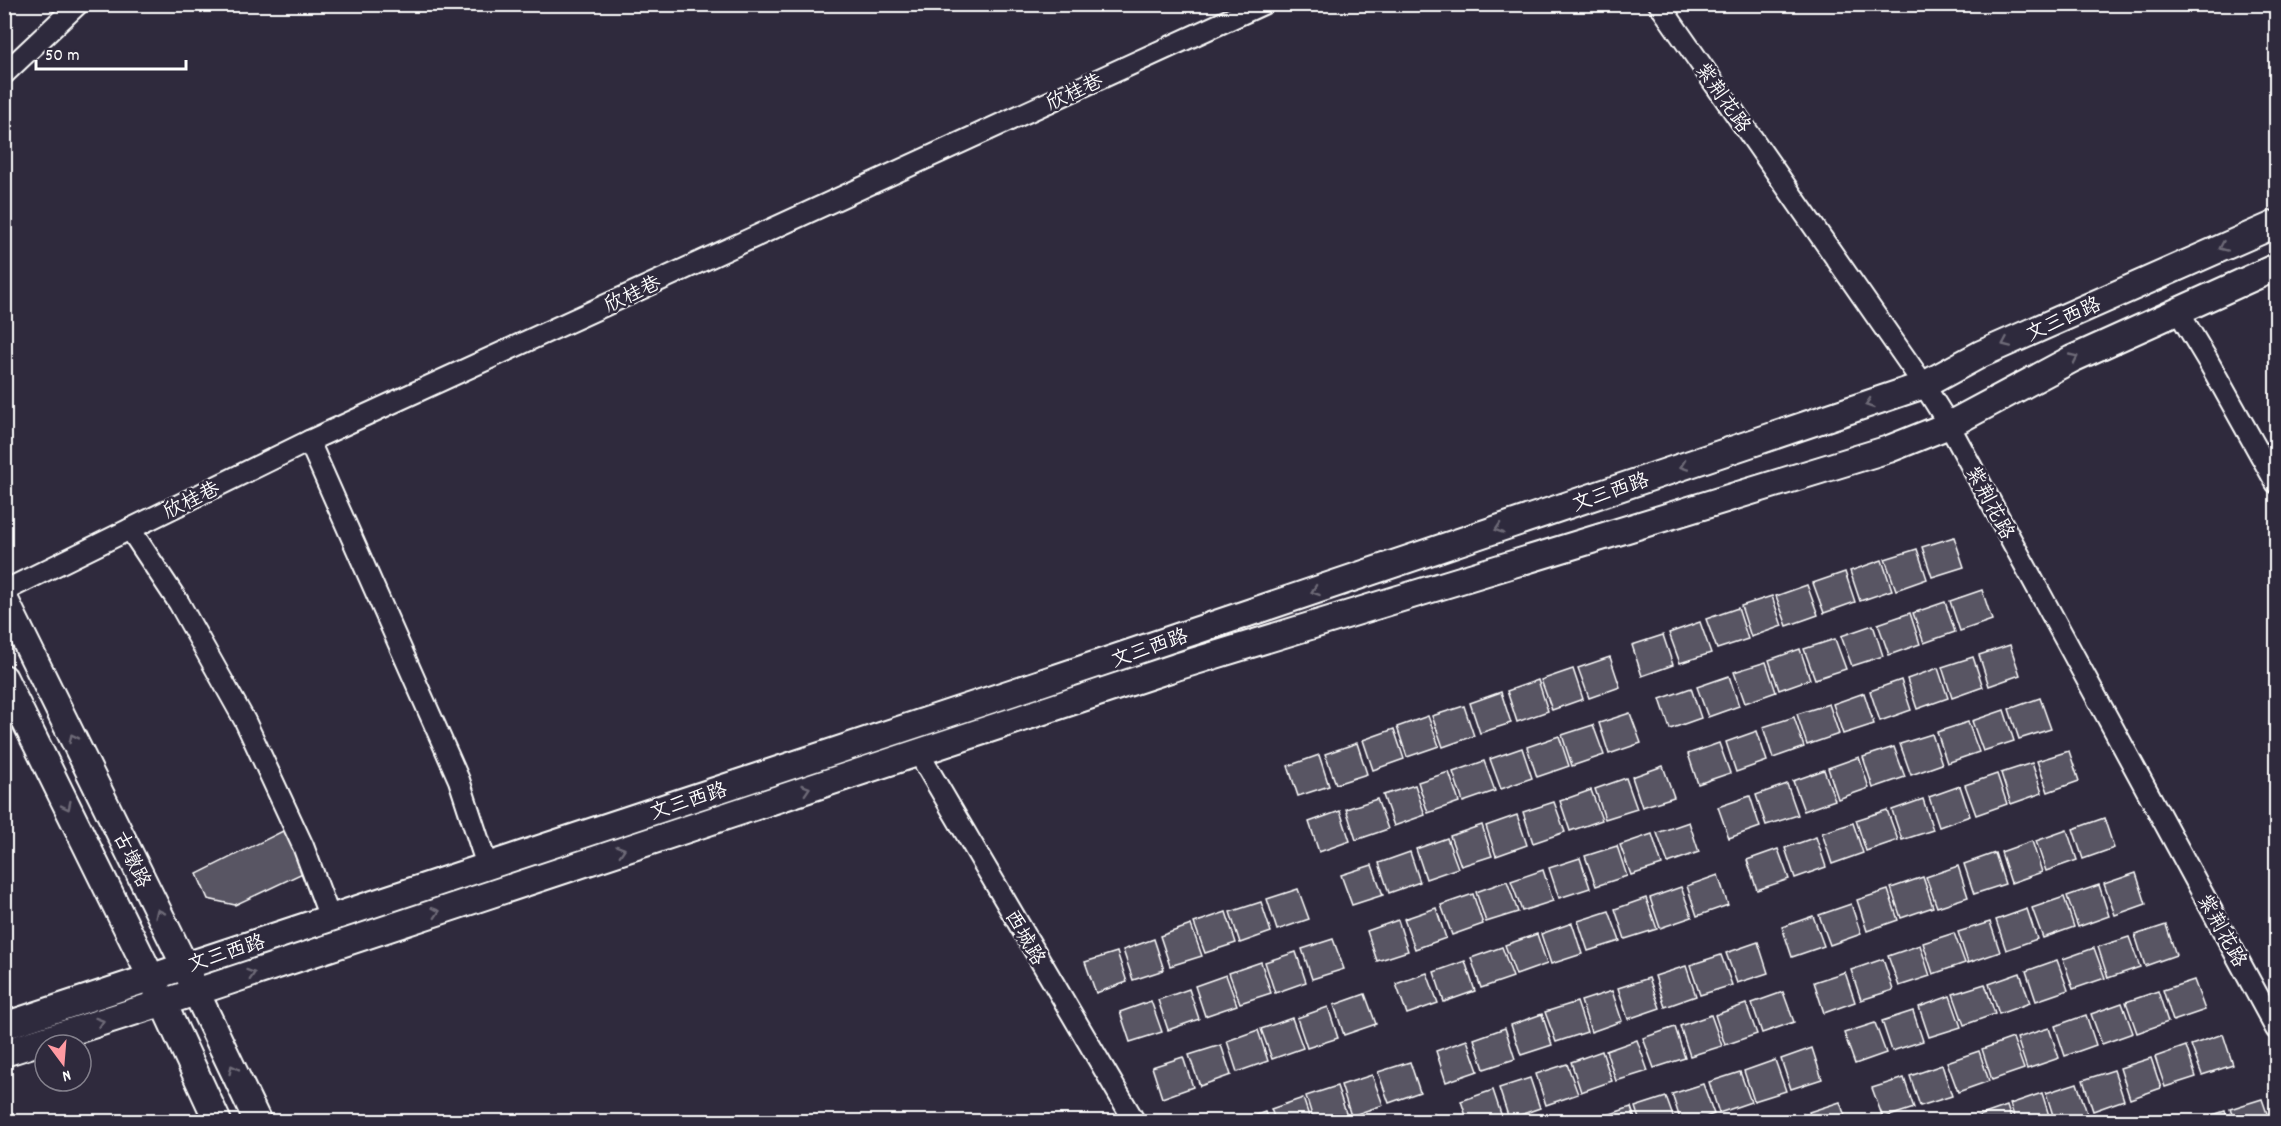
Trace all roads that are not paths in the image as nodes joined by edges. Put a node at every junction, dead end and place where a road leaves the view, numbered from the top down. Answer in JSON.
{"nodes":[{"id":1,"x":78,"y":4,"type":"edge"},
{"id":2,"x":1263,"y":4,"type":"edge"},
{"id":3,"x":1659,"y":4,"type":"edge"},
{"id":4,"x":55,"y":14,"type":"edge"},
{"id":5,"x":4,"y":74,"type":"edge"},
{"id":6,"x":2277,"y":224,"type":"edge"},
{"id":7,"x":2277,"y":267,"type":"edge"},
{"id":8,"x":2178,"y":311,"type":"junction"},
{"id":9,"x":1924,"y":385,"type":"junction"},
{"id":10,"x":1949,"y":425,"type":"junction"},
{"id":11,"x":309,"y":441,"type":"junction"},
{"id":12,"x":2277,"y":483,"type":"edge"},
{"id":13,"x":130,"y":529,"type":"junction"},
{"id":14,"x":4,"y":591,"type":"edge"},
{"id":15,"x":4,"y":598,"type":"edge"},
{"id":16,"x":4,"y":678,"type":"edge"},
{"id":17,"x":918,"y":752,"type":"junction"},
{"id":18,"x":487,"y":866,"type":"junction"},
{"id":19,"x":330,"y":918,"type":"junction"},
{"id":20,"x":185,"y":966,"type":"junction"},
{"id":21,"x":151,"y":977,"type":"junction"},
{"id":22,"x":196,"y":992,"type":"junction"},
{"id":23,"x":162,"y":1001,"type":"junction"},
{"id":24,"x":4,"y":1026,"type":"edge"},
{"id":25,"x":2277,"y":1029,"type":"edge"},
{"id":26,"x":4,"y":1053,"type":"edge"},
{"id":27,"x":219,"y":1122,"type":"edge"},
{"id":28,"x":258,"y":1122,"type":"edge"},
{"id":29,"x":1135,"y":1122,"type":"edge"}],
"edges":[{"from":1,"to":4,"type":"street"},
{"from":2,"to":11,"type":"street","name":"欣桂巷"},
{"from":3,"to":9,"type":"street","name":"紫荆花路"},
{"from":4,"to":5,"type":"street"},
{"from":6,"to":9,"type":"main road","name":"文三西路","one_way":true},
{"from":7,"to":8,"type":"main road","name":"文三西路"},
{"from":10,"to":8,"type":"main road","name":"文三西路","one_way":true},
{"from":8,"to":12,"type":"street"},
{"from":9,"to":10,"type":"street","name":"紫荆花路"},
{"from":9,"to":18,"type":"main road","name":"文三西路","one_way":true},
{"from":10,"to":17,"type":"main road","name":"文三西路"},
{"from":10,"to":25,"type":"street","name":"紫荆花路"},
{"from":11,"to":13,"type":"street","name":"欣桂巷"},
{"from":11,"to":18,"type":"street"},
{"from":13,"to":14,"type":"street","name":"欣桂巷"},
{"from":13,"to":19,"type":"street"},
{"from":20,"to":15,"type":"main road","name":"古墩路","one_way":true},
{"from":16,"to":21,"type":"main road","name":"古墩路","one_way":true},
{"from":22,"to":17,"type":"main road","name":"文三西路","one_way":true},
{"from":17,"to":29,"type":"street","name":"西城路"},
{"from":18,"to":19,"type":"main road","name":"文三西路"},
{"from":19,"to":20,"type":"main road","name":"文三西路"},
{"from":20,"to":21,"type":"main road","name":"文三西路"},
{"from":20,"to":22,"type":"main road","name":"古墩路"},
{"from":21,"to":23,"type":"main road","name":"古墩路"},
{"from":21,"to":24,"type":"main road","name":"文三西路"},
{"from":22,"to":23,"type":"main road","name":"文三西路"},
{"from":28,"to":22,"type":"main road","name":"古墩路","one_way":true},
{"from":26,"to":23,"type":"main road","name":"文三西路","one_way":true},
{"from":23,"to":27,"type":"main road","name":"古墩路"}]}
